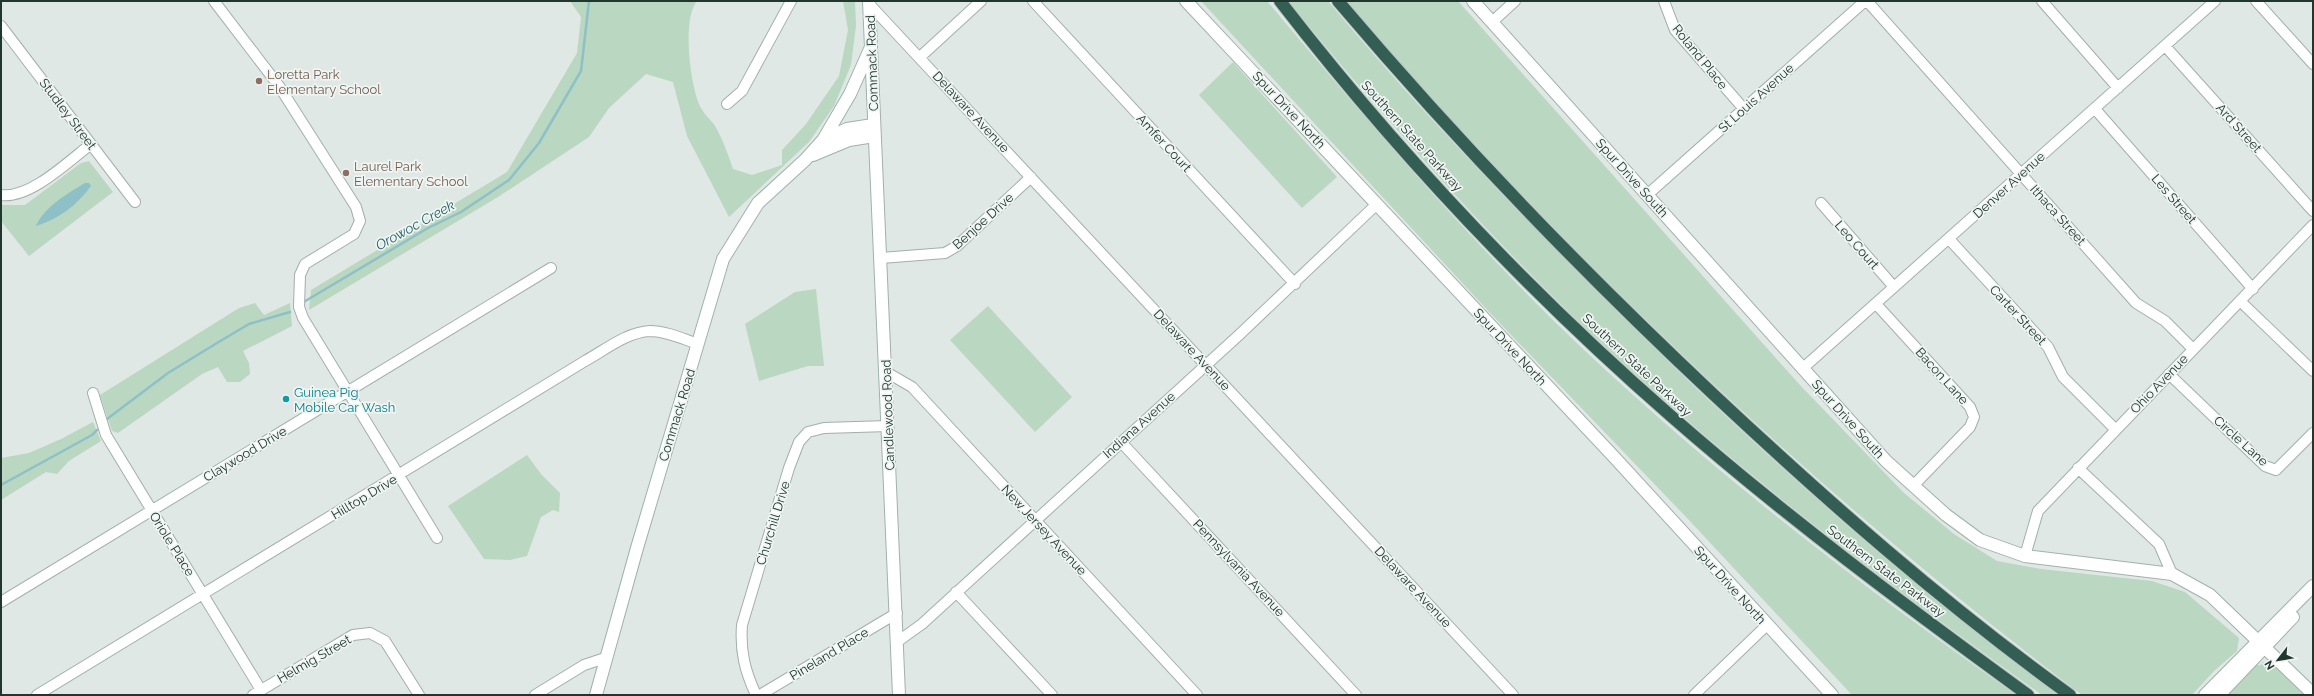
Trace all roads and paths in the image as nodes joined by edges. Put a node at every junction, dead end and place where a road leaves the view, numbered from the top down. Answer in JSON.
{"nodes":[{"id":1,"x":214,"y":1,"type":"edge"},
{"id":2,"x":791,"y":1,"type":"edge"},
{"id":3,"x":981,"y":1,"type":"edge"},
{"id":4,"x":1033,"y":1,"type":"edge"},
{"id":5,"x":1186,"y":1,"type":"edge"},
{"id":6,"x":1280,"y":1,"type":"edge"},
{"id":7,"x":1338,"y":1,"type":"edge"},
{"id":8,"x":1473,"y":1,"type":"edge"},
{"id":9,"x":1515,"y":1,"type":"edge"},
{"id":10,"x":1664,"y":1,"type":"edge"},
{"id":11,"x":1866,"y":1,"type":"edge"},
{"id":12,"x":2042,"y":1,"type":"edge"},
{"id":13,"x":2215,"y":1,"type":"edge"},
{"id":14,"x":2256,"y":1,"type":"edge"},
{"id":15,"x":870,"y":3,"type":"edge"},
{"id":16,"x":1492,"y":22,"type":"junction"},
{"id":17,"x":1,"y":26,"type":"edge"},
{"id":18,"x":871,"y":46,"type":"junction"},
{"id":19,"x":2165,"y":46,"type":"junction"},
{"id":20,"x":920,"y":58,"type":"junction"},
{"id":21,"x":2313,"y":64,"type":"edge"},
{"id":22,"x":2118,"y":88,"type":"junction"},
{"id":23,"x":727,"y":104,"type":"dead end"},
{"id":24,"x":1744,"y":109,"type":"junction"},
{"id":25,"x":2094,"y":109,"type":"junction"},
{"id":26,"x":874,"y":131,"type":"junction"},
{"id":27,"x":823,"y":140,"type":"junction"},
{"id":28,"x":91,"y":144,"type":"junction"},
{"id":29,"x":805,"y":160,"type":"junction"},
{"id":30,"x":2021,"y":174,"type":"junction"},
{"id":31,"x":1031,"y":177,"type":"junction"},
{"id":32,"x":1,"y":195,"type":"edge"},
{"id":33,"x":1647,"y":195,"type":"junction"},
{"id":34,"x":135,"y":202,"type":"dead end"},
{"id":35,"x":1821,"y":203,"type":"dead end"},
{"id":36,"x":1377,"y":204,"type":"junction"},
{"id":37,"x":2313,"y":211,"type":"edge"},
{"id":38,"x":2311,"y":232,"type":"edge"},
{"id":39,"x":1949,"y":238,"type":"junction"},
{"id":40,"x":881,"y":258,"type":"junction"},
{"id":41,"x":551,"y":268,"type":"dead end"},
{"id":42,"x":1295,"y":284,"type":"junction"},
{"id":43,"x":1894,"y":287,"type":"junction"},
{"id":44,"x":2252,"y":289,"type":"junction"},
{"id":45,"x":2240,"y":301,"type":"junction"},
{"id":46,"x":1876,"y":304,"type":"junction"},
{"id":47,"x":698,"y":344,"type":"junction"},
{"id":48,"x":2193,"y":349,"type":"junction"},
{"id":49,"x":1206,"y":365,"type":"junction"},
{"id":50,"x":1802,"y":369,"type":"junction"},
{"id":51,"x":2313,"y":371,"type":"edge"},
{"id":52,"x":886,"y":372,"type":"junction"},
{"id":53,"x":2169,"y":374,"type":"junction"},
{"id":54,"x":348,"y":391,"type":"junction"},
{"id":55,"x":93,"y":393,"type":"dead end"},
{"id":56,"x":888,"y":426,"type":"junction"},
{"id":57,"x":2115,"y":429,"type":"junction"},
{"id":58,"x":2313,"y":433,"type":"edge"},
{"id":59,"x":1121,"y":442,"type":"junction"},
{"id":60,"x":2078,"y":468,"type":"junction"},
{"id":61,"x":400,"y":475,"type":"junction"},
{"id":62,"x":1913,"y":486,"type":"junction"},
{"id":63,"x":152,"y":511,"type":"junction"},
{"id":64,"x":1035,"y":520,"type":"junction"},
{"id":65,"x":437,"y":538,"type":"dead end"},
{"id":66,"x":2025,"y":556,"type":"junction"},
{"id":67,"x":2172,"y":574,"type":"junction"},
{"id":68,"x":2313,"y":586,"type":"edge"},
{"id":69,"x":956,"y":592,"type":"junction"},
{"id":70,"x":203,"y":594,"type":"junction"},
{"id":71,"x":2313,"y":595,"type":"edge"},
{"id":72,"x":1,"y":602,"type":"edge"},
{"id":73,"x":898,"y":613,"type":"junction"},
{"id":74,"x":1766,"y":626,"type":"junction"},
{"id":75,"x":898,"y":642,"type":"junction"},
{"id":76,"x":2262,"y":644,"type":"junction"},
{"id":77,"x":605,"y":658,"type":"junction"},
{"id":78,"x":257,"y":692,"type":"edge"},
{"id":79,"x":2313,"y":694,"type":"edge"},
{"id":80,"x":37,"y":695,"type":"edge"},
{"id":81,"x":419,"y":695,"type":"edge"},
{"id":82,"x":535,"y":695,"type":"edge"},
{"id":83,"x":596,"y":695,"type":"edge"},
{"id":84,"x":756,"y":695,"type":"edge"},
{"id":85,"x":760,"y":695,"type":"edge"},
{"id":86,"x":900,"y":695,"type":"edge"},
{"id":87,"x":1052,"y":695,"type":"edge"},
{"id":88,"x":1197,"y":695,"type":"edge"},
{"id":89,"x":1356,"y":695,"type":"edge"},
{"id":90,"x":1513,"y":695,"type":"edge"},
{"id":91,"x":1694,"y":695,"type":"edge"},
{"id":92,"x":1832,"y":695,"type":"edge"},
{"id":93,"x":2028,"y":695,"type":"edge"},
{"id":94,"x":2070,"y":695,"type":"edge"},
{"id":95,"x":2205,"y":695,"type":"edge"},
{"id":96,"x":2219,"y":695,"type":"edge"}],
"edges":[{"from":1,"to":54,"type":"street"},
{"from":2,"to":23,"type":"street"},
{"from":3,"to":20,"type":"street"},
{"from":4,"to":42,"type":"street","name":"Amfer Court"},
{"from":5,"to":36,"type":"street","name":"Spur Drive North"},
{"from":6,"to":93,"type":"highway","name":"Southern State Parkway"},
{"from":7,"to":94,"type":"highway","name":"Southern State Parkway"},
{"from":8,"to":16,"type":"street","name":"Spur Drive South"},
{"from":9,"to":16,"type":"street"},
{"from":10,"to":24,"type":"street","name":"Roland Place"},
{"from":11,"to":24,"type":"street","name":"St Louis Avenue"},
{"from":11,"to":30,"type":"street","name":"Ithaca Street"},
{"from":12,"to":22,"type":"street"},
{"from":13,"to":19,"type":"street","name":"Denver Avenue"},
{"from":14,"to":21,"type":"street"},
{"from":15,"to":18,"type":"street","name":"Commack Road"},
{"from":15,"to":20,"type":"street","name":"Delaware Avenue"},
{"from":16,"to":33,"type":"street","name":"Spur Drive South"},
{"from":17,"to":28,"type":"street","name":"Studley Street"},
{"from":18,"to":26,"type":"street","name":"Commack Road"},
{"from":18,"to":27,"type":"street"},
{"from":19,"to":22,"type":"street","name":"Denver Avenue"},
{"from":19,"to":37,"type":"street","name":"Ard Street"},
{"from":20,"to":31,"type":"street","name":"Delaware Avenue"},
{"from":22,"to":25,"type":"street","name":"Denver Avenue"},
{"from":24,"to":33,"type":"street","name":"St Louis Avenue"},
{"from":25,"to":30,"type":"street","name":"Denver Avenue"},
{"from":25,"to":44,"type":"street","name":"Les Street"},
{"from":26,"to":27,"type":"street","name":"Commack Road"},
{"from":26,"to":29,"type":"street","name":"Commack Road"},
{"from":26,"to":40,"type":"street","name":"Candlewood Road"},
{"from":27,"to":29,"type":"street","name":"Commack Road"},
{"from":28,"to":32,"type":"street"},
{"from":28,"to":34,"type":"street","name":"Studley Street"},
{"from":29,"to":47,"type":"street","name":"Commack Road"},
{"from":30,"to":39,"type":"street","name":"Denver Avenue"},
{"from":30,"to":48,"type":"street","name":"Ithaca Street"},
{"from":31,"to":40,"type":"street","name":"Benjoe Drive"},
{"from":31,"to":49,"type":"street","name":"Delaware Avenue"},
{"from":33,"to":50,"type":"street","name":"Spur Drive South"},
{"from":35,"to":43,"type":"street","name":"Leo Court"},
{"from":36,"to":42,"type":"street","name":"Indiana Avenue"},
{"from":36,"to":74,"type":"street","name":"Spur Drive North"},
{"from":38,"to":44,"type":"street","name":"Ohio Avenue"},
{"from":39,"to":43,"type":"street","name":"Denver Avenue"},
{"from":39,"to":57,"type":"street","name":"Carter Street"},
{"from":40,"to":52,"type":"street","name":"Candlewood Road"},
{"from":41,"to":54,"type":"street","name":"Claywood Drive"},
{"from":42,"to":49,"type":"street","name":"Indiana Avenue"},
{"from":43,"to":46,"type":"street","name":"Denver Avenue"},
{"from":44,"to":45,"type":"street","name":"Ohio Avenue"},
{"from":45,"to":48,"type":"street","name":"Ohio Avenue"},
{"from":45,"to":51,"type":"street"},
{"from":46,"to":50,"type":"street","name":"Denver Avenue"},
{"from":46,"to":62,"type":"street","name":"Bacon Lane"},
{"from":47,"to":61,"type":"street","name":"Hilltop Drive"},
{"from":47,"to":77,"type":"street","name":"Commack Road"},
{"from":48,"to":53,"type":"street","name":"Ohio Avenue"},
{"from":49,"to":59,"type":"street","name":"Indiana Avenue"},
{"from":49,"to":90,"type":"street","name":"Delaware Avenue"},
{"from":50,"to":62,"type":"street","name":"Spur Drive South"},
{"from":52,"to":56,"type":"street","name":"Candlewood Road"},
{"from":52,"to":64,"type":"street","name":"New Jersey Avenue"},
{"from":53,"to":57,"type":"street","name":"Ohio Avenue"},
{"from":53,"to":58,"type":"street","name":"Circle Lane"},
{"from":54,"to":61,"type":"street"},
{"from":54,"to":63,"type":"street","name":"Claywood Drive"},
{"from":55,"to":63,"type":"street","name":"Oriole Place"},
{"from":56,"to":73,"type":"street","name":"Candlewood Road"},
{"from":56,"to":84,"type":"street","name":"Churchill Drive"},
{"from":57,"to":60,"type":"street","name":"Ohio Avenue"},
{"from":59,"to":64,"type":"street","name":"Indiana Avenue"},
{"from":59,"to":89,"type":"street","name":"Pennsylvania Avenue"},
{"from":60,"to":66,"type":"street","name":"Ohio Avenue"},
{"from":60,"to":67,"type":"street"},
{"from":61,"to":65,"type":"street"},
{"from":61,"to":70,"type":"street","name":"Hilltop Drive"},
{"from":62,"to":66,"type":"street","name":"Spur Drive South"},
{"from":63,"to":70,"type":"street","name":"Oriole Place"},
{"from":63,"to":72,"type":"street","name":"Claywood Drive"},
{"from":64,"to":69,"type":"street","name":"Indiana Avenue"},
{"from":64,"to":88,"type":"street","name":"New Jersey Avenue"},
{"from":66,"to":67,"type":"street","name":"Spur Drive South"},
{"from":67,"to":76,"type":"street","name":"Spur Drive South"},
{"from":68,"to":76,"type":"street"},
{"from":69,"to":75,"type":"street","name":"Indiana Avenue"},
{"from":69,"to":87,"type":"street"},
{"from":70,"to":78,"type":"street","name":"Oriole Place"},
{"from":70,"to":80,"type":"street","name":"Hilltop Drive"},
{"from":71,"to":76,"type":"street"},
{"from":73,"to":75,"type":"street","name":"Candlewood Road"},
{"from":73,"to":85,"type":"street","name":"Pineland Place"},
{"from":74,"to":91,"type":"street"},
{"from":74,"to":92,"type":"street","name":"Spur Drive North"},
{"from":75,"to":86,"type":"street","name":"Candlewood Road"},
{"from":76,"to":79,"type":"street","name":"Spur Drive South"},
{"from":76,"to":95,"type":"street"},
{"from":76,"to":96,"type":"street"},
{"from":77,"to":82,"type":"street"},
{"from":77,"to":83,"type":"street","name":"Commack Road"},
{"from":78,"to":81,"type":"street","name":"Helmig Street"}]}
